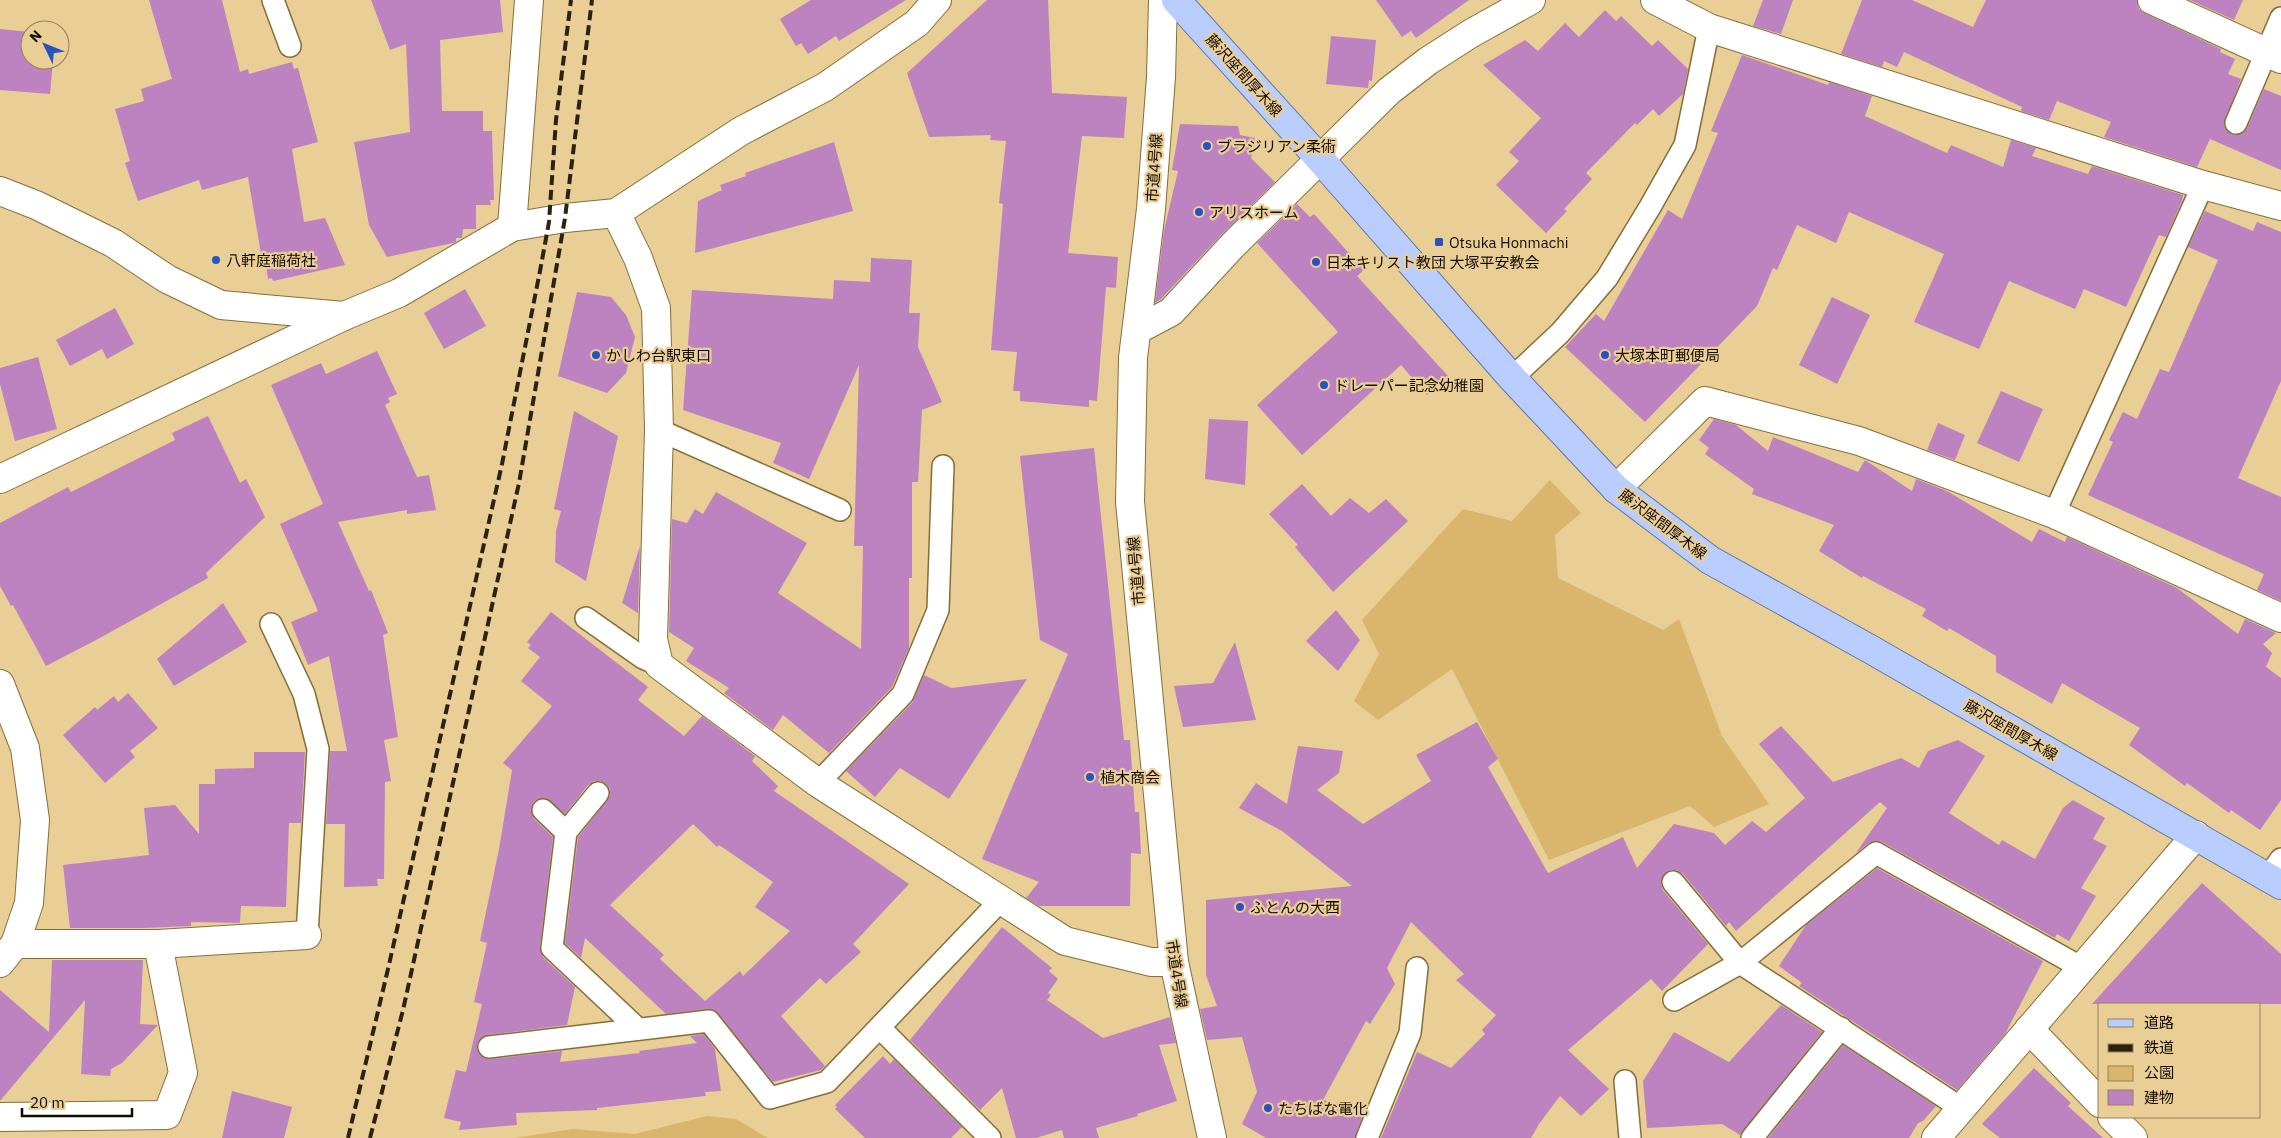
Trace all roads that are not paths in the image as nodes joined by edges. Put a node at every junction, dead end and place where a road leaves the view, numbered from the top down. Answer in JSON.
{"nodes":[{"id":1,"x":273,"y":0,"type":"edge"},
{"id":2,"x":529,"y":0,"type":"edge"},
{"id":3,"x":937,"y":0,"type":"edge"},
{"id":4,"x":1163,"y":0,"type":"edge"},
{"id":5,"x":1176,"y":0,"type":"edge"},
{"id":6,"x":1531,"y":0,"type":"edge"},
{"id":7,"x":1655,"y":0,"type":"edge"},
{"id":8,"x":2152,"y":0,"type":"edge"},
{"id":9,"x":2281,"y":18,"type":"edge"},
{"id":10,"x":1709,"y":28,"type":"junction"},
{"id":11,"x":290,"y":46,"type":"dead end"},
{"id":12,"x":2274,"y":55,"type":"edge"},
{"id":13,"x":2236,"y":123,"type":"dead end"},
{"id":14,"x":1320,"y":159,"type":"junction"},
{"id":15,"x":2203,"y":185,"type":"junction"},
{"id":16,"x":0,"y":191,"type":"edge"},
{"id":17,"x":2281,"y":206,"type":"edge"},
{"id":18,"x":616,"y":213,"type":"junction"},
{"id":19,"x":512,"y":227,"type":"junction"},
{"id":20,"x":344,"y":316,"type":"junction"},
{"id":21,"x":1137,"y":330,"type":"junction"},
{"id":22,"x":1512,"y":378,"type":"junction"},
{"id":23,"x":658,"y":430,"type":"junction"},
{"id":24,"x":942,"y":466,"type":"dead end"},
{"id":25,"x":0,"y":480,"type":"edge"},
{"id":26,"x":1616,"y":489,"type":"junction"},
{"id":27,"x":840,"y":510,"type":"dead end"},
{"id":28,"x":2054,"y":514,"type":"junction"},
{"id":29,"x":586,"y":618,"type":"dead end"},
{"id":30,"x":2281,"y":618,"type":"edge"},
{"id":31,"x":271,"y":624,"type":"dead end"},
{"id":32,"x":660,"y":664,"type":"junction"},
{"id":33,"x":0,"y":684,"type":"edge"},
{"id":34,"x":818,"y":783,"type":"junction"},
{"id":35,"x":598,"y":793,"type":"dead end"},
{"id":36,"x":543,"y":810,"type":"dead end"},
{"id":37,"x":566,"y":832,"type":"junction"},
{"id":38,"x":2196,"y":835,"type":"junction"},
{"id":39,"x":2277,"y":874,"type":"edge"},
{"id":40,"x":1673,"y":882,"type":"dead end"},
{"id":41,"x":1001,"y":900,"type":"junction"},
{"id":42,"x":306,"y":935,"type":"joint"},
{"id":43,"x":158,"y":944,"type":"junction"},
{"id":44,"x":8,"y":953,"type":"edge"},
{"id":45,"x":1174,"y":962,"type":"junction"},
{"id":46,"x":1740,"y":963,"type":"junction"},
{"id":47,"x":1417,"y":968,"type":"dead end"},
{"id":48,"x":2082,"y":968,"type":"junction"},
{"id":49,"x":1674,"y":1000,"type":"dead end"},
{"id":50,"x":880,"y":1028,"type":"junction"},
{"id":51,"x":1841,"y":1028,"type":"junction"},
{"id":52,"x":638,"y":1029,"type":"junction"},
{"id":53,"x":2029,"y":1029,"type":"junction"},
{"id":54,"x":489,"y":1047,"type":"dead end"},
{"id":55,"x":1625,"y":1081,"type":"dead end"},
{"id":56,"x":2098,"y":1101,"type":"edge"},
{"id":57,"x":1961,"y":1108,"type":"junction"},
{"id":58,"x":0,"y":1117,"type":"edge"},
{"id":59,"x":2113,"y":1118,"type":"edge"},
{"id":60,"x":990,"y":1138,"type":"edge"},
{"id":61,"x":1212,"y":1138,"type":"edge"},
{"id":62,"x":1367,"y":1138,"type":"edge"},
{"id":63,"x":1630,"y":1138,"type":"edge"},
{"id":64,"x":1752,"y":1138,"type":"edge"},
{"id":65,"x":1936,"y":1138,"type":"edge"},
{"id":66,"x":2133,"y":1138,"type":"edge"}],
"edges":[{"from":1,"to":11,"type":"lane"},
{"from":2,"to":19,"type":"street"},
{"from":3,"to":18,"type":"street"},
{"from":4,"to":21,"type":"street","name":"市道4号線"},
{"from":5,"to":14,"type":"main road","name":"藤沢座間厚木線"},
{"from":6,"to":14,"type":"street"},
{"from":7,"to":10,"type":"street"},
{"from":8,"to":12,"type":"street"},
{"from":9,"to":12,"type":"lane"},
{"from":10,"to":15,"type":"street"},
{"from":10,"to":22,"type":"lane"},
{"from":12,"to":13,"type":"lane"},
{"from":14,"to":21,"type":"street"},
{"from":14,"to":22,"type":"main road","name":"藤沢座間厚木線"},
{"from":15,"to":17,"type":"street"},
{"from":15,"to":28,"type":"lane"},
{"from":16,"to":20,"type":"street"},
{"from":18,"to":19,"type":"street"},
{"from":18,"to":23,"type":"street"},
{"from":19,"to":20,"type":"street"},
{"from":20,"to":25,"type":"street"},
{"from":21,"to":45,"type":"street","name":"市道4号線"},
{"from":22,"to":26,"type":"main road","name":"藤沢座間厚木線"},
{"from":23,"to":27,"type":"lane"},
{"from":23,"to":32,"type":"street"},
{"from":24,"to":34,"type":"lane"},
{"from":26,"to":28,"type":"street"},
{"from":26,"to":38,"type":"main road","name":"藤沢座間厚木線"},
{"from":28,"to":30,"type":"street"},
{"from":29,"to":32,"type":"lane"},
{"from":31,"to":42,"type":"lane"},
{"from":32,"to":34,"type":"street"},
{"from":33,"to":44,"type":"street"},
{"from":34,"to":41,"type":"street"},
{"from":35,"to":37,"type":"lane"},
{"from":36,"to":37,"type":"lane"},
{"from":37,"to":52,"type":"lane"},
{"from":38,"to":39,"type":"main road","name":"藤沢座間厚木線"},
{"from":38,"to":48,"type":"street"},
{"from":40,"to":46,"type":"lane"},
{"from":41,"to":45,"type":"street"},
{"from":41,"to":50,"type":"lane"},
{"from":42,"to":43,"type":"street"},
{"from":43,"to":44,"type":"street"},
{"from":43,"to":58,"type":"street"},
{"from":45,"to":61,"type":"street","name":"市道4号線"},
{"from":46,"to":48,"type":"lane"},
{"from":46,"to":49,"type":"lane"},
{"from":46,"to":51,"type":"lane"},
{"from":47,"to":62,"type":"lane"},
{"from":48,"to":53,"type":"street"},
{"from":50,"to":52,"type":"lane"},
{"from":50,"to":60,"type":"lane"},
{"from":51,"to":57,"type":"lane"},
{"from":51,"to":64,"type":"lane"},
{"from":52,"to":54,"type":"lane"},
{"from":53,"to":56,"type":"street"},
{"from":53,"to":57,"type":"street"},
{"from":55,"to":63,"type":"lane"},
{"from":57,"to":65,"type":"street"},
{"from":59,"to":66,"type":"street"}]}
